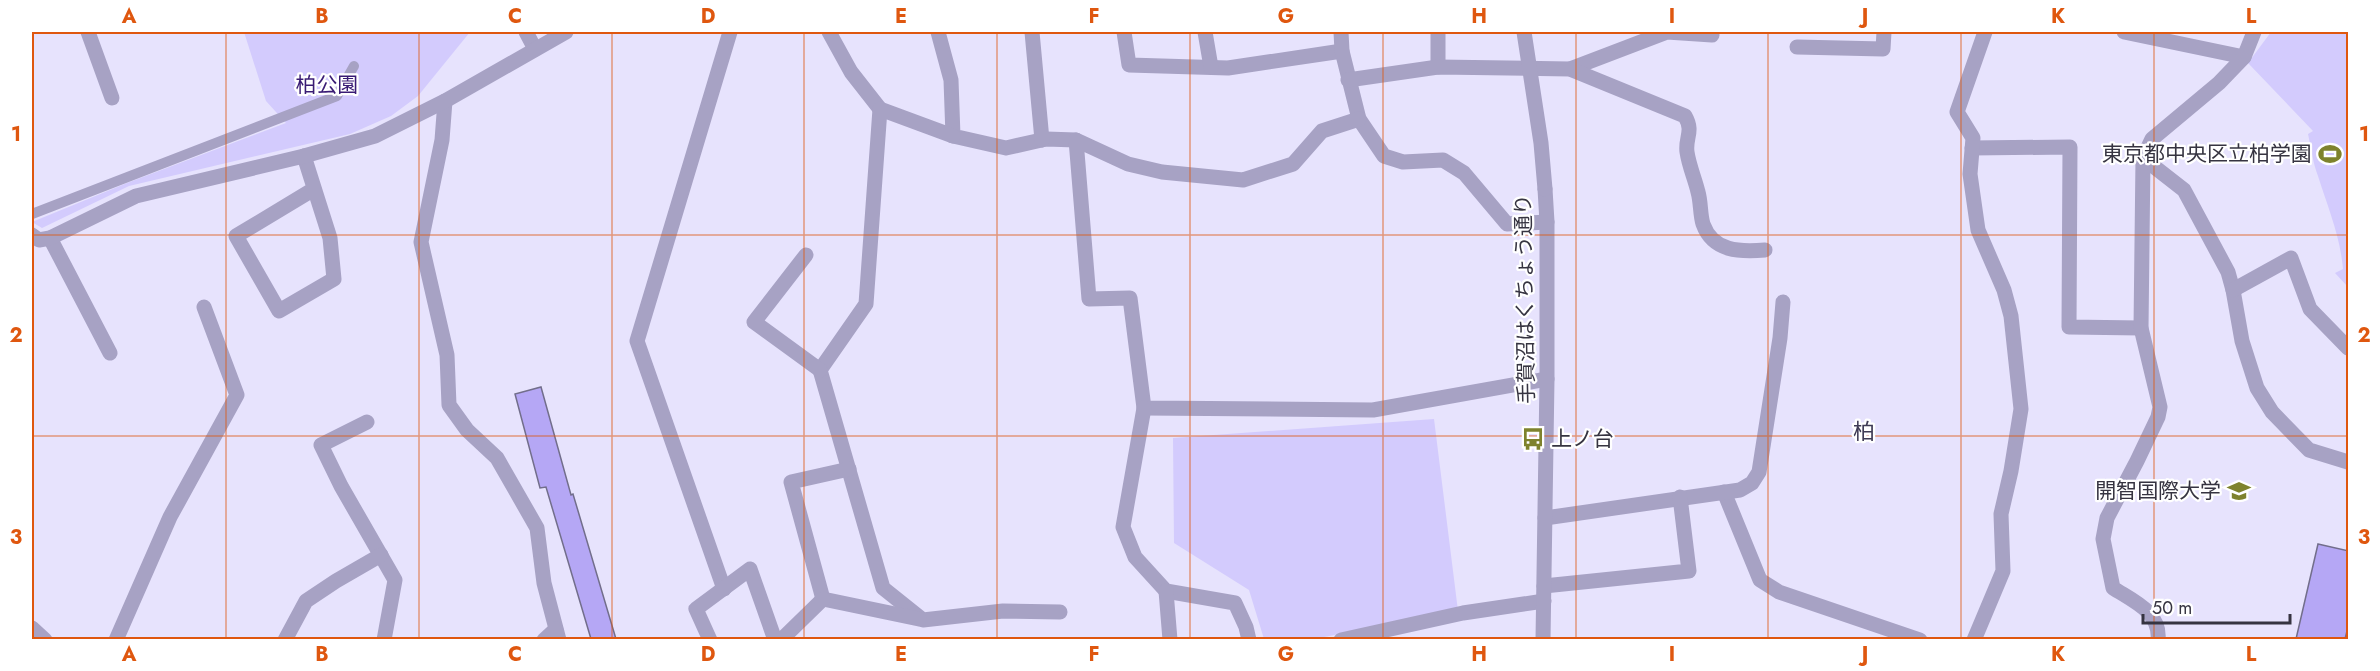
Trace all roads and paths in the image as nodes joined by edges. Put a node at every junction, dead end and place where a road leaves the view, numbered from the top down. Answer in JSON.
{"nodes":[{"id":1,"x":88,"y":32,"type":"edge"},
{"id":2,"x":526,"y":32,"type":"edge"},
{"id":3,"x":566,"y":32,"type":"edge"},
{"id":4,"x":730,"y":32,"type":"edge"},
{"id":5,"x":829,"y":32,"type":"edge"},
{"id":6,"x":938,"y":32,"type":"edge"},
{"id":7,"x":1032,"y":32,"type":"edge"},
{"id":8,"x":1124,"y":32,"type":"edge"},
{"id":9,"x":1205,"y":32,"type":"edge"},
{"id":10,"x":1341,"y":32,"type":"edge"},
{"id":11,"x":1438,"y":32,"type":"edge"},
{"id":12,"x":1524,"y":32,"type":"edge"},
{"id":13,"x":1884,"y":32,"type":"edge"},
{"id":14,"x":1985,"y":32,"type":"edge"},
{"id":15,"x":2124,"y":32,"type":"edge"},
{"id":16,"x":2254,"y":32,"type":"edge"},
{"id":17,"x":1712,"y":35,"type":"dead end"},
{"id":18,"x":1797,"y":47,"type":"dead end"},
{"id":19,"x":535,"y":50,"type":"junction"},
{"id":20,"x":1342,"y":51,"type":"junction"},
{"id":21,"x":2244,"y":57,"type":"junction"},
{"id":22,"x":354,"y":66,"type":"dead end"},
{"id":23,"x":1211,"y":67,"type":"junction"},
{"id":24,"x":1438,"y":67,"type":"junction"},
{"id":25,"x":1570,"y":69,"type":"junction"},
{"id":26,"x":1348,"y":80,"type":"junction"},
{"id":27,"x":112,"y":98,"type":"dead end"},
{"id":28,"x":445,"y":101,"type":"junction"},
{"id":29,"x":880,"y":109,"type":"junction"},
{"id":30,"x":1359,"y":119,"type":"junction"},
{"id":31,"x":953,"y":136,"type":"junction"},
{"id":32,"x":1042,"y":140,"type":"junction"},
{"id":33,"x":1076,"y":140,"type":"junction"},
{"id":34,"x":1972,"y":148,"type":"junction"},
{"id":35,"x":304,"y":156,"type":"junction"},
{"id":36,"x":2143,"y":158,"type":"junction"},
{"id":37,"x":314,"y":189,"type":"junction"},
{"id":38,"x":32,"y":214,"type":"edge"},
{"id":39,"x":1547,"y":222,"type":"junction"},
{"id":40,"x":38,"y":240,"type":"edge"},
{"id":41,"x":1766,"y":250,"type":"dead end"},
{"id":42,"x":806,"y":255,"type":"dead end"},
{"id":43,"x":2234,"y":290,"type":"junction"},
{"id":44,"x":1783,"y":302,"type":"dead end"},
{"id":45,"x":204,"y":307,"type":"dead end"},
{"id":46,"x":2141,"y":328,"type":"junction"},
{"id":47,"x":2349,"y":348,"type":"edge"},
{"id":48,"x":110,"y":352,"type":"dead end"},
{"id":49,"x":820,"y":370,"type":"junction"},
{"id":50,"x":1547,"y":379,"type":"junction"},
{"id":51,"x":1144,"y":408,"type":"junction"},
{"id":52,"x":367,"y":422,"type":"dead end"},
{"id":53,"x":2349,"y":462,"type":"edge"},
{"id":54,"x":849,"y":469,"type":"junction"},
{"id":55,"x":1724,"y":492,"type":"junction"},
{"id":56,"x":1680,"y":497,"type":"junction"},
{"id":57,"x":1545,"y":518,"type":"junction"},
{"id":58,"x":381,"y":555,"type":"junction"},
{"id":59,"x":724,"y":589,"type":"junction"},
{"id":60,"x":1166,"y":591,"type":"junction"},
{"id":61,"x":1544,"y":594,"type":"junction"},
{"id":62,"x":823,"y":599,"type":"junction"},
{"id":63,"x":1060,"y":612,"type":"dead end"},
{"id":64,"x":923,"y":620,"type":"junction"},
{"id":65,"x":32,"y":627,"type":"edge"},
{"id":66,"x":557,"y":634,"type":"edge"},
{"id":67,"x":45,"y":639,"type":"edge"},
{"id":68,"x":116,"y":639,"type":"edge"},
{"id":69,"x":285,"y":639,"type":"edge"},
{"id":70,"x":384,"y":639,"type":"edge"},
{"id":71,"x":544,"y":639,"type":"edge"},
{"id":72,"x":710,"y":639,"type":"edge"},
{"id":73,"x":776,"y":639,"type":"edge"},
{"id":74,"x":781,"y":639,"type":"edge"},
{"id":75,"x":1170,"y":639,"type":"edge"},
{"id":76,"x":1249,"y":639,"type":"edge"},
{"id":77,"x":1341,"y":639,"type":"edge"},
{"id":78,"x":1543,"y":639,"type":"edge"},
{"id":79,"x":1920,"y":639,"type":"edge"},
{"id":80,"x":1974,"y":639,"type":"edge"},
{"id":81,"x":2158,"y":639,"type":"edge"}],
"edges":[{"from":1,"to":27,"type":"street"},
{"from":2,"to":19,"type":"street"},
{"from":3,"to":19,"type":"street"},
{"from":4,"to":59,"type":"street"},
{"from":5,"to":29,"type":"street"},
{"from":6,"to":31,"type":"street"},
{"from":7,"to":32,"type":"street"},
{"from":8,"to":23,"type":"street"},
{"from":9,"to":23,"type":"street"},
{"from":10,"to":20,"type":"street"},
{"from":11,"to":24,"type":"street"},
{"from":12,"to":39,"type":"street","name":"手賀沼はくちょう通り","bridge":true},
{"from":13,"to":18,"type":"street"},
{"from":14,"to":34,"type":"street"},
{"from":15,"to":21,"type":"street"},
{"from":16,"to":21,"type":"street"},
{"from":17,"to":25,"type":"street"},
{"from":19,"to":28,"type":"street"},
{"from":20,"to":23,"type":"street"},
{"from":20,"to":26,"type":"street"},
{"from":21,"to":36,"type":"street"},
{"from":22,"to":38,"type":"lane"},
{"from":24,"to":25,"type":"street"},
{"from":24,"to":26,"type":"street"},
{"from":25,"to":41,"type":"street"},
{"from":26,"to":30,"type":"street"},
{"from":28,"to":35,"type":"street"},
{"from":28,"to":66,"type":"street"},
{"from":29,"to":31,"type":"street"},
{"from":29,"to":49,"type":"street"},
{"from":30,"to":33,"type":"street"},
{"from":30,"to":39,"type":"street"},
{"from":31,"to":32,"type":"street"},
{"from":32,"to":33,"type":"street"},
{"from":33,"to":51,"type":"street"},
{"from":34,"to":46,"type":"street"},
{"from":34,"to":80,"type":"street"},
{"from":35,"to":37,"type":"street"},
{"from":35,"to":40,"type":"street"},
{"from":36,"to":43,"type":"street"},
{"from":36,"to":46,"type":"street"},
{"from":37,"to":37,"type":"street"},
{"from":39,"to":50,"type":"street","name":"手賀沼はくちょう通り"},
{"from":40,"to":48,"type":"street"},
{"from":42,"to":49,"type":"street"},
{"from":43,"to":47,"type":"street"},
{"from":43,"to":53,"type":"street"},
{"from":44,"to":55,"type":"street"},
{"from":45,"to":68,"type":"street"},
{"from":46,"to":81,"type":"street"},
{"from":49,"to":54,"type":"street"},
{"from":50,"to":51,"type":"street"},
{"from":50,"to":57,"type":"street","name":"手賀沼はくちょう通り"},
{"from":51,"to":60,"type":"street"},
{"from":52,"to":58,"type":"street"},
{"from":54,"to":62,"type":"street"},
{"from":54,"to":64,"type":"street"},
{"from":55,"to":56,"type":"street"},
{"from":55,"to":79,"type":"street"},
{"from":56,"to":57,"type":"street"},
{"from":56,"to":61,"type":"street"},
{"from":57,"to":61,"type":"street","name":"手賀沼はくちょう通り"},
{"from":58,"to":69,"type":"street"},
{"from":58,"to":70,"type":"street"},
{"from":59,"to":72,"type":"street"},
{"from":59,"to":73,"type":"street"},
{"from":60,"to":75,"type":"street"},
{"from":60,"to":76,"type":"street"},
{"from":61,"to":77,"type":"street"},
{"from":61,"to":78,"type":"street","name":"手賀沼はくちょう通り"},
{"from":62,"to":64,"type":"street"},
{"from":62,"to":74,"type":"street"},
{"from":63,"to":64,"type":"street"},
{"from":65,"to":67,"type":"street"},
{"from":66,"to":71,"type":"street"}]}
